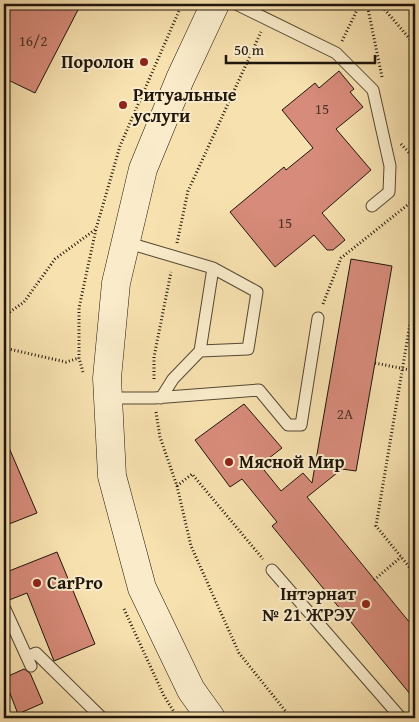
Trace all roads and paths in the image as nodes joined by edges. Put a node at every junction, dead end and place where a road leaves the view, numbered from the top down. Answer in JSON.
{"nodes":[{"id":1,"x":215,"y":4,"type":"edge"},
{"id":2,"x":236,"y":4,"type":"edge"},
{"id":3,"x":360,"y":4,"type":"edge"},
{"id":4,"x":367,"y":4,"type":"edge"},
{"id":5,"x":380,"y":4,"type":"edge"},
{"id":6,"x":415,"y":45,"type":"edge"},
{"id":7,"x":336,"y":53,"type":"junction"},
{"id":8,"x":383,"y":81,"type":"dead end"},
{"id":9,"x":396,"y":139,"type":"dead end"},
{"id":10,"x":415,"y":160,"type":"edge"},
{"id":11,"x":415,"y":199,"type":"edge"},
{"id":12,"x":372,"y":206,"type":"dead end"},
{"id":13,"x":96,"y":229,"type":"dead end"},
{"id":14,"x":125,"y":242,"type":"junction"},
{"id":15,"x":213,"y":268,"type":"junction"},
{"id":16,"x":415,"y":294,"type":"edge"},
{"id":17,"x":4,"y":316,"type":"edge"},
{"id":18,"x":318,"y":318,"type":"joint"},
{"id":19,"x":4,"y":348,"type":"edge"},
{"id":20,"x":200,"y":351,"type":"junction"},
{"id":21,"x":79,"y":358,"type":"dead end"},
{"id":22,"x":375,"y":363,"type":"dead end"},
{"id":23,"x":401,"y":368,"type":"junction"},
{"id":24,"x":415,"y":371,"type":"edge"},
{"id":25,"x":107,"y":398,"type":"junction"},
{"id":26,"x":161,"y":398,"type":"junction"},
{"id":27,"x":177,"y":486,"type":"dead end"},
{"id":28,"x":401,"y":557,"type":"junction"},
{"id":29,"x":272,"y":570,"type":"joint"},
{"id":30,"x":415,"y":574,"type":"edge"},
{"id":31,"x":374,"y":580,"type":"dead end"},
{"id":32,"x":5,"y":609,"type":"dead end"},
{"id":33,"x":102,"y":718,"type":"edge"},
{"id":34,"x":211,"y":718,"type":"edge"},
{"id":35,"x":401,"y":718,"type":"edge"}],
"edges":[{"from":1,"to":14,"type":"main road"},
{"from":2,"to":7,"type":"lane"},
{"from":3,"to":7,"type":"path"},
{"from":4,"to":8,"type":"path"},
{"from":5,"to":6,"type":"path"},
{"from":7,"to":12,"type":"lane"},
{"from":9,"to":10,"type":"path"},
{"from":11,"to":18,"type":"path"},
{"from":13,"to":17,"type":"path"},
{"from":14,"to":15,"type":"lane"},
{"from":14,"to":25,"type":"main road"},
{"from":15,"to":20,"type":"lane"},
{"from":15,"to":20,"type":"lane"},
{"from":16,"to":23,"type":"path"},
{"from":18,"to":26,"type":"lane"},
{"from":19,"to":21,"type":"path"},
{"from":20,"to":26,"type":"lane"},
{"from":22,"to":23,"type":"path"},
{"from":23,"to":24,"type":"path"},
{"from":23,"to":28,"type":"path"},
{"from":25,"to":26,"type":"lane"},
{"from":25,"to":34,"type":"main road"},
{"from":27,"to":29,"type":"path"},
{"from":28,"to":30,"type":"path"},
{"from":28,"to":31,"type":"path"},
{"from":29,"to":35,"type":"lane"},
{"from":32,"to":33,"type":"lane"}]}
